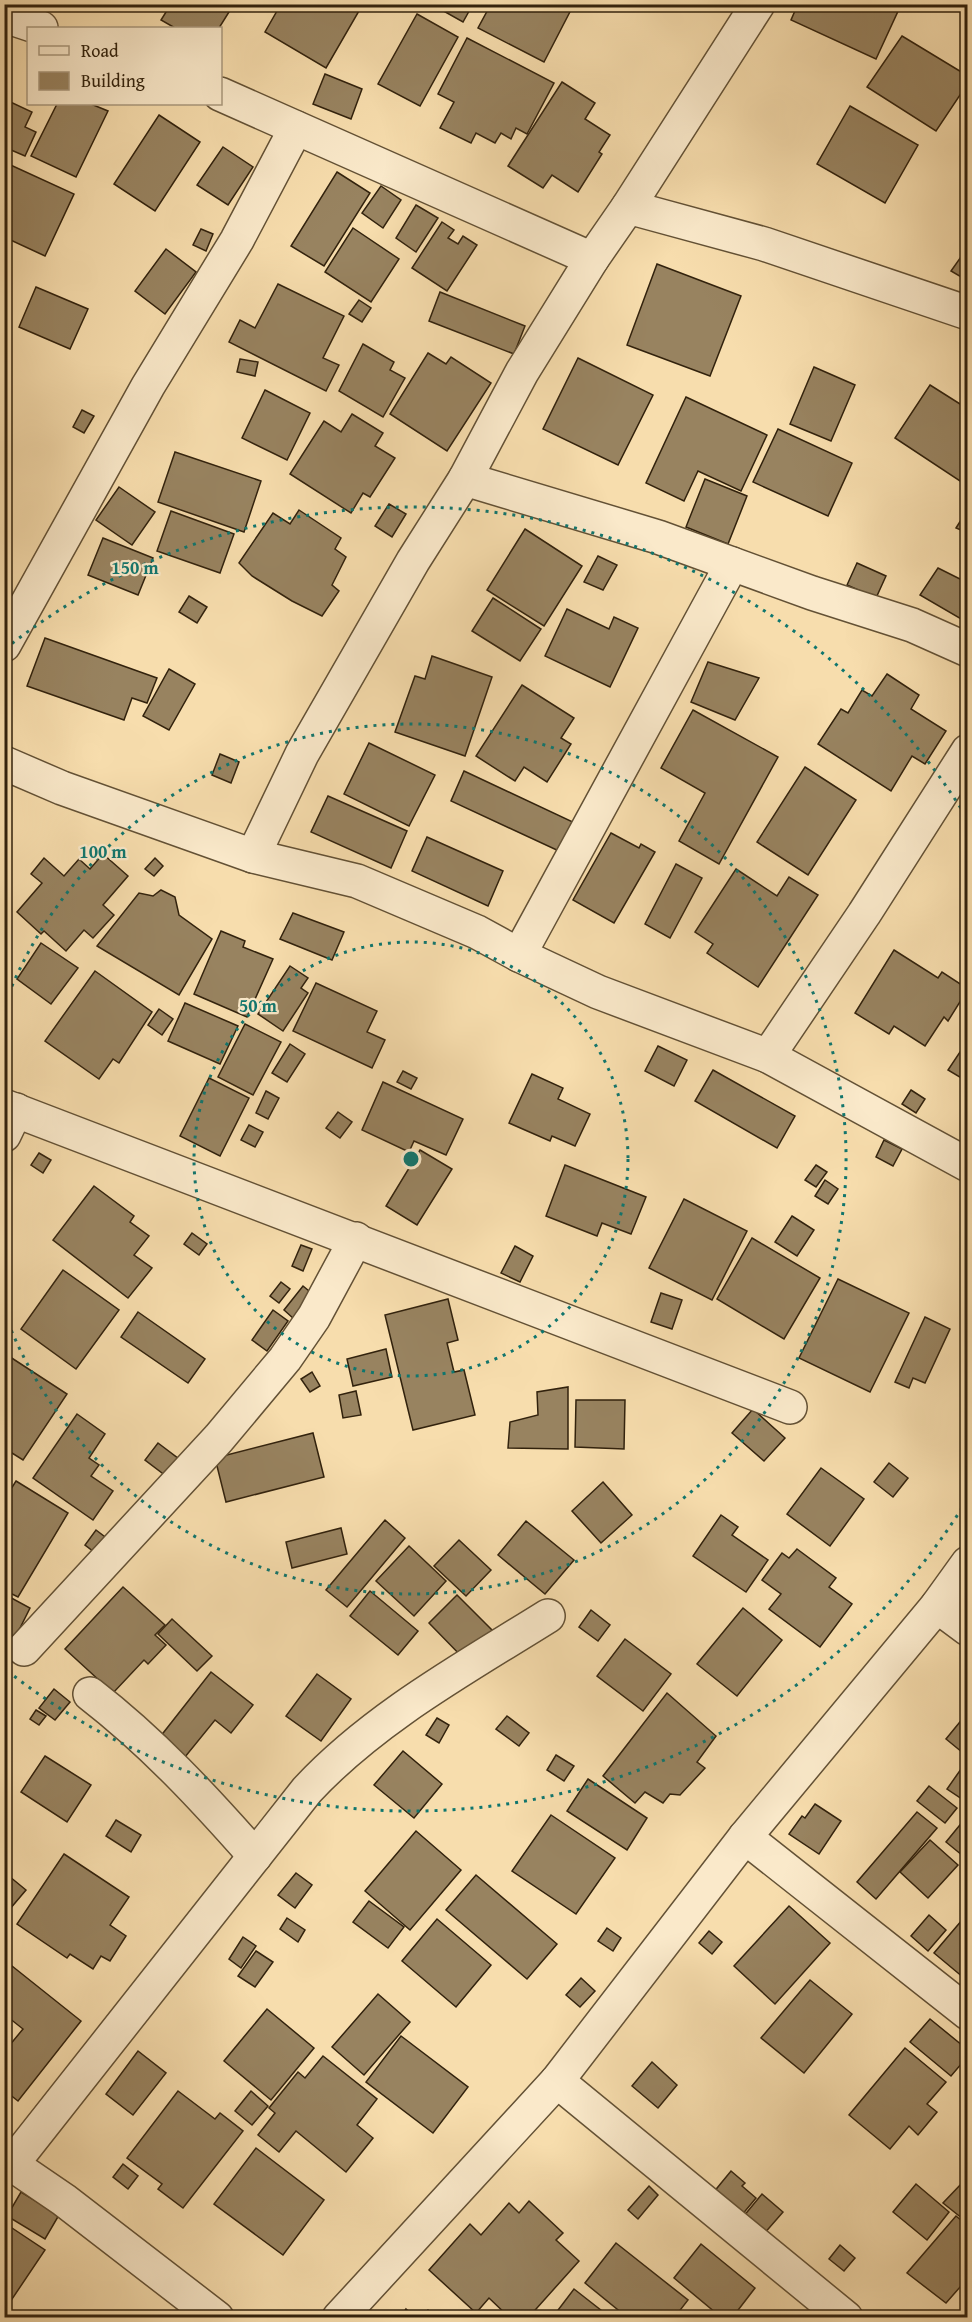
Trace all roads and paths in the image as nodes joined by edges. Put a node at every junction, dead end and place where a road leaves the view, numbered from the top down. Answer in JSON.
{"nodes":[{"id":1,"x":12,"y":4,"type":"edge"},
{"id":2,"x":758,"y":4,"type":"edge"},
{"id":3,"x":5,"y":17,"type":"edge"},
{"id":4,"x":38,"y":27,"type":"edge"},
{"id":5,"x":222,"y":95,"type":"edge"},
{"id":6,"x":296,"y":128,"type":"junction"},
{"id":7,"x":628,"y":207,"type":"junction"},
{"id":8,"x":592,"y":259,"type":"junction"},
{"id":9,"x":968,"y":313,"type":"edge"},
{"id":10,"x":465,"y":479,"type":"junction"},
{"id":11,"x":732,"y":564,"type":"junction"},
{"id":12,"x":4,"y":645,"type":"edge"},
{"id":13,"x":968,"y":650,"type":"edge"},
{"id":14,"x":4,"y":763,"type":"edge"},
{"id":15,"x":962,"y":773,"type":"edge"},
{"id":16,"x":253,"y":856,"type":"junction"},
{"id":17,"x":519,"y":955,"type":"junction"},
{"id":18,"x":768,"y":1056,"type":"junction"},
{"id":19,"x":8,"y":1117,"type":"edge"},
{"id":20,"x":968,"y":1165,"type":"edge"},
{"id":21,"x":356,"y":1239,"type":"junction"},
{"id":22,"x":790,"y":1407,"type":"dead end"},
{"id":23,"x":968,"y":1563,"type":"edge"},
{"id":24,"x":937,"y":1606,"type":"junction"},
{"id":25,"x":548,"y":1616,"type":"dead end"},
{"id":26,"x":968,"y":1629,"type":"edge"},
{"id":27,"x":24,"y":1649,"type":"dead end"},
{"id":28,"x":90,"y":1694,"type":"dead end"},
{"id":29,"x":745,"y":1837,"type":"junction"},
{"id":30,"x":255,"y":1856,"type":"junction"},
{"id":31,"x":968,"y":2013,"type":"edge"},
{"id":32,"x":557,"y":2081,"type":"junction"},
{"id":33,"x":8,"y":2162,"type":"edge"},
{"id":34,"x":217,"y":2318,"type":"edge"},
{"id":35,"x":339,"y":2318,"type":"edge"},
{"id":36,"x":846,"y":2318,"type":"edge"}],
"edges":[{"from":1,"to":3,"type":"street"},
{"from":2,"to":7,"type":"street"},
{"from":3,"to":4,"type":"street"},
{"from":5,"to":6,"type":"street"},
{"from":6,"to":8,"type":"street"},
{"from":6,"to":12,"type":"street"},
{"from":7,"to":8,"type":"street"},
{"from":7,"to":9,"type":"street"},
{"from":8,"to":10,"type":"street"},
{"from":10,"to":11,"type":"street"},
{"from":10,"to":16,"type":"street"},
{"from":11,"to":13,"type":"street"},
{"from":11,"to":17,"type":"street"},
{"from":14,"to":16,"type":"street"},
{"from":15,"to":18,"type":"street"},
{"from":16,"to":17,"type":"street"},
{"from":17,"to":18,"type":"street"},
{"from":18,"to":20,"type":"street"},
{"from":19,"to":21,"type":"street"},
{"from":21,"to":22,"type":"street"},
{"from":21,"to":27,"type":"street"},
{"from":23,"to":24,"type":"street"},
{"from":24,"to":26,"type":"street"},
{"from":24,"to":29,"type":"street"},
{"from":25,"to":30,"type":"street"},
{"from":28,"to":30,"type":"street"},
{"from":29,"to":31,"type":"street"},
{"from":29,"to":32,"type":"street"},
{"from":30,"to":33,"type":"street"},
{"from":32,"to":35,"type":"street"},
{"from":32,"to":36,"type":"street"},
{"from":33,"to":34,"type":"street"}]}
